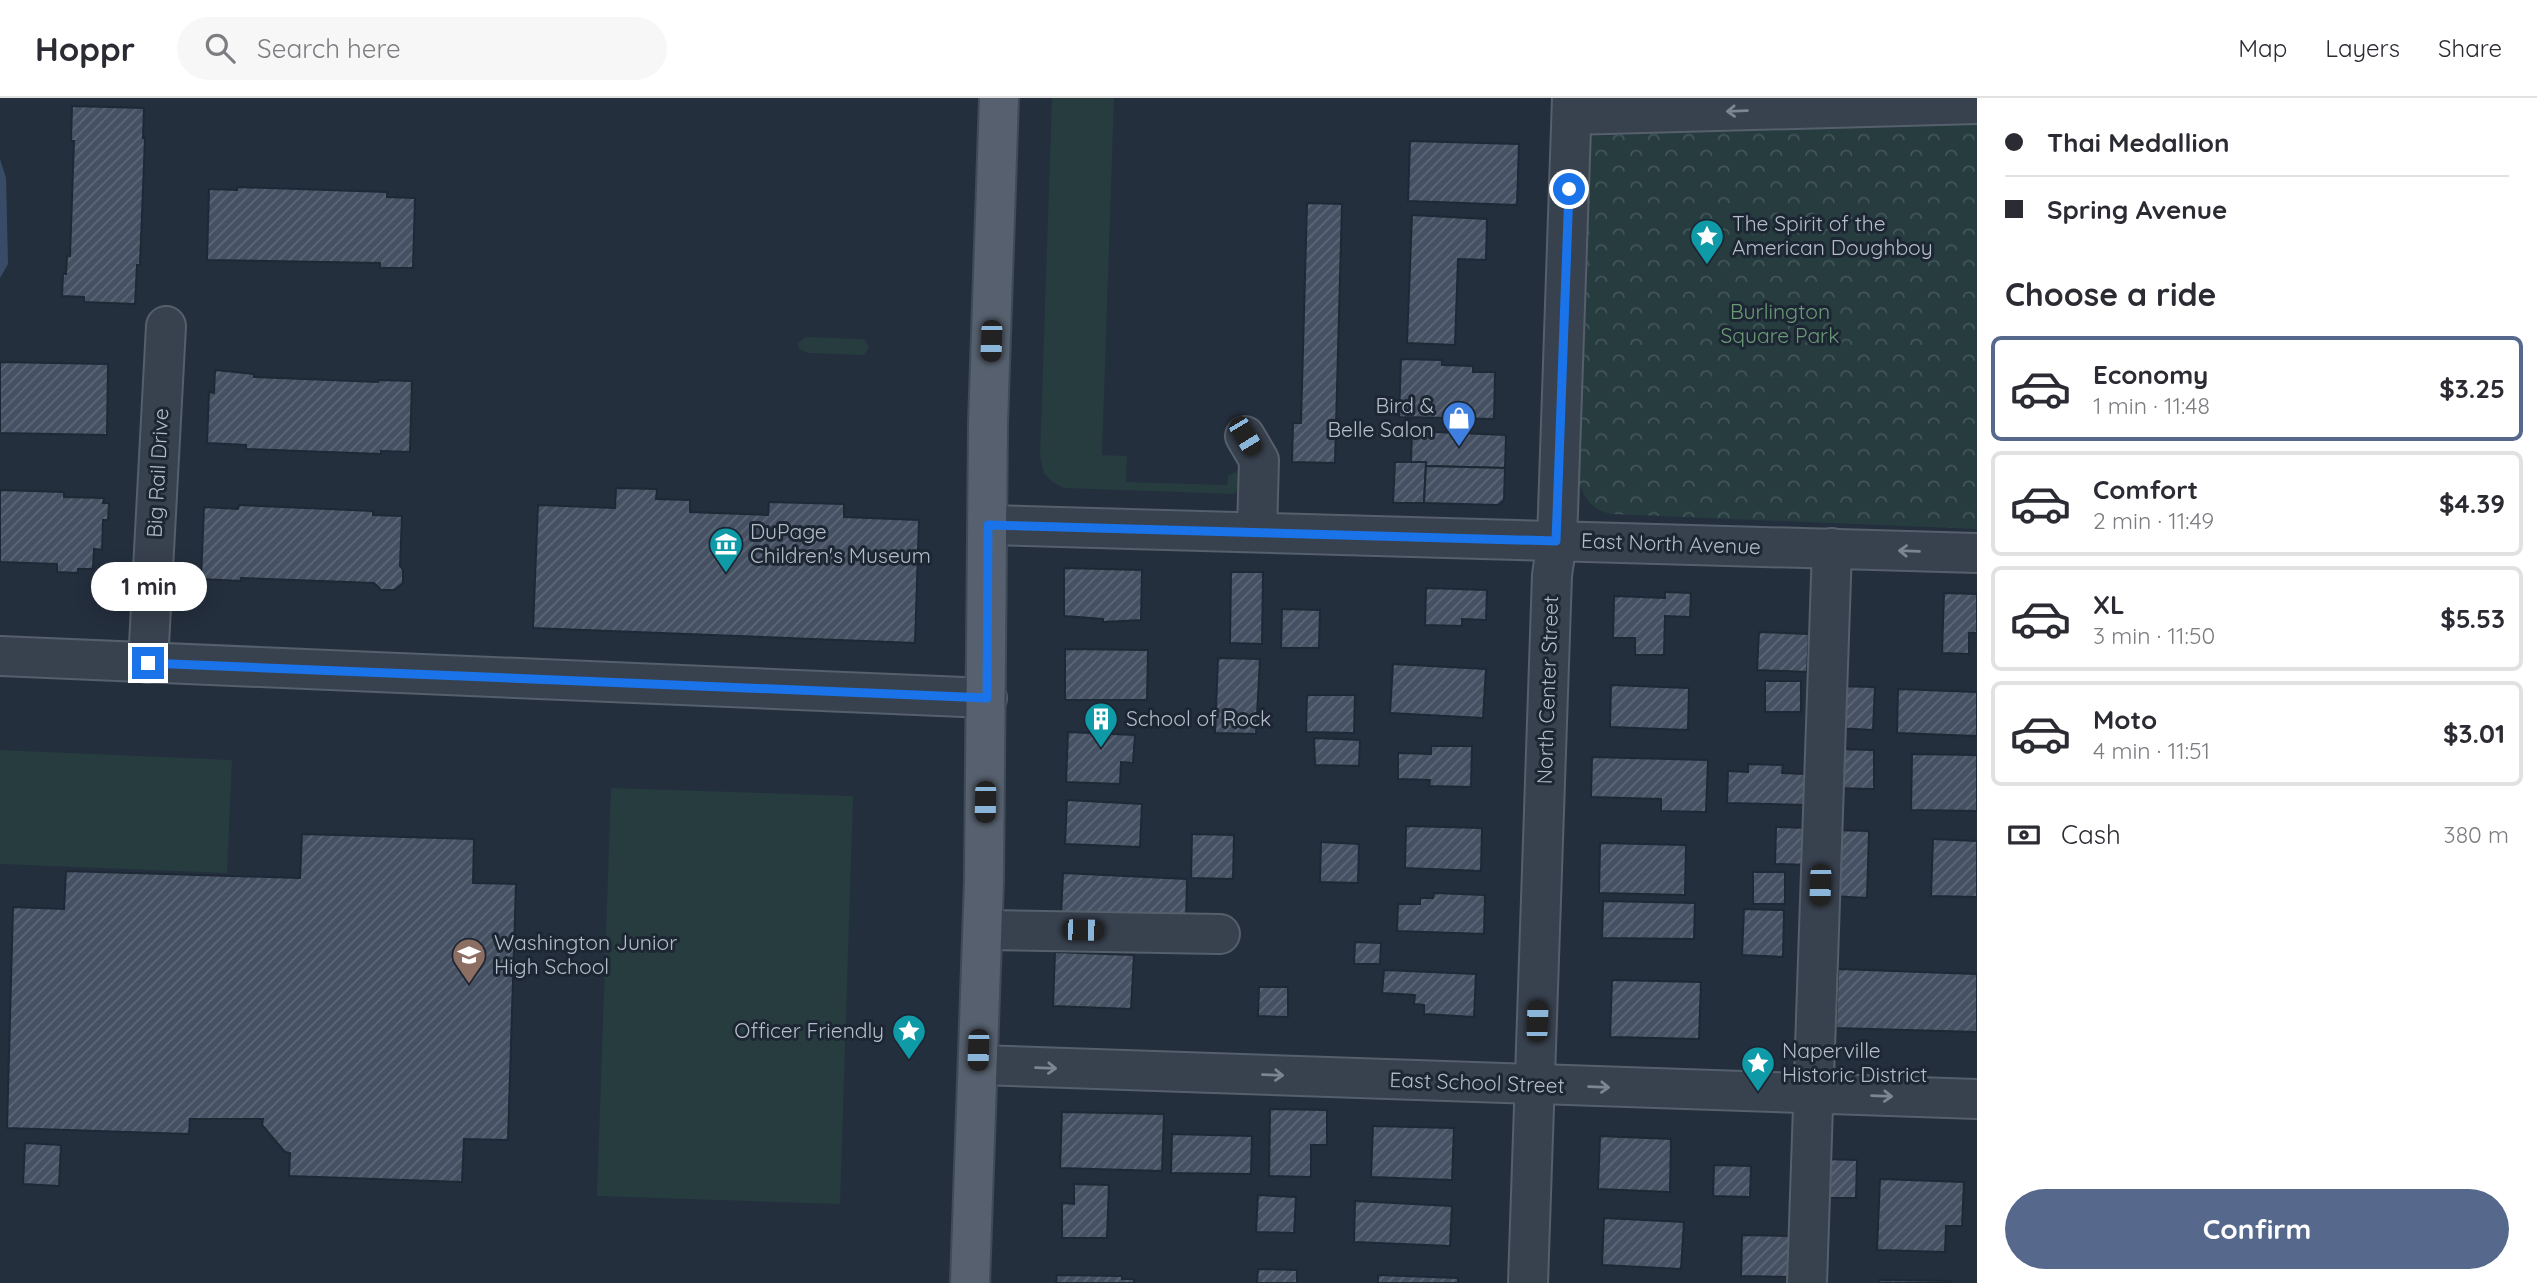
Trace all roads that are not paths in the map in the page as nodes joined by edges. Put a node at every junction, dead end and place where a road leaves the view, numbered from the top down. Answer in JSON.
{"nodes":[{"id":1,"x":999,"y":98,"type":"edge"},
{"id":2,"x":1977,"y":104,"type":"edge"},
{"id":3,"x":1572,"y":107,"type":"edge"},
{"id":4,"x":166,"y":326,"type":"dead end"},
{"id":5,"x":1245,"y":436,"type":"dead end"},
{"id":6,"x":988,"y":525,"type":"junction"},
{"id":7,"x":1257,"y":532,"type":"junction"},
{"id":8,"x":1556,"y":541,"type":"junction"},
{"id":9,"x":1832,"y":548,"type":"junction"},
{"id":10,"x":1977,"y":553,"type":"edge"},
{"id":11,"x":0,"y":656,"type":"edge"},
{"id":12,"x":148,"y":663,"type":"junction"},
{"id":13,"x":987,"y":698,"type":"junction"},
{"id":14,"x":983,"y":930,"type":"junction"},
{"id":15,"x":1220,"y":934,"type":"dead end"},
{"id":16,"x":978,"y":1065,"type":"junction"},
{"id":17,"x":1535,"y":1084,"type":"junction"},
{"id":18,"x":1813,"y":1094,"type":"junction"},
{"id":19,"x":1977,"y":1100,"type":"edge"},
{"id":20,"x":970,"y":1283,"type":"edge"},
{"id":21,"x":1528,"y":1283,"type":"edge"},
{"id":22,"x":1807,"y":1283,"type":"edge"}],
"edges":[{"from":1,"to":6,"type":"main road"},
{"from":2,"to":3,"type":"street","one_way":true},
{"from":3,"to":8,"type":"street","name":"North Center Street"},
{"from":4,"to":12,"type":"street","name":"Big Rail Drive"},
{"from":5,"to":7,"type":"street"},
{"from":6,"to":7,"type":"street","name":"East North Avenue"},
{"from":6,"to":13,"type":"main road"},
{"from":7,"to":8,"type":"street","name":"East North Avenue"},
{"from":8,"to":9,"type":"street","name":"East North Avenue"},
{"from":8,"to":17,"type":"street","name":"North Center Street"},
{"from":10,"to":9,"type":"street","name":"East North Avenue","one_way":true},
{"from":9,"to":18,"type":"street"},
{"from":11,"to":12,"type":"street"},
{"from":12,"to":13,"type":"street"},
{"from":13,"to":14,"type":"main road"},
{"from":14,"to":15,"type":"street"},
{"from":14,"to":16,"type":"main road"},
{"from":16,"to":17,"type":"street","name":"East School Street","one_way":true},
{"from":16,"to":20,"type":"main road"},
{"from":17,"to":18,"type":"street","name":"East School Street","one_way":true},
{"from":17,"to":21,"type":"street","name":"North Center Street"},
{"from":18,"to":19,"type":"street","name":"East School Street","one_way":true},
{"from":18,"to":22,"type":"street"}]}
